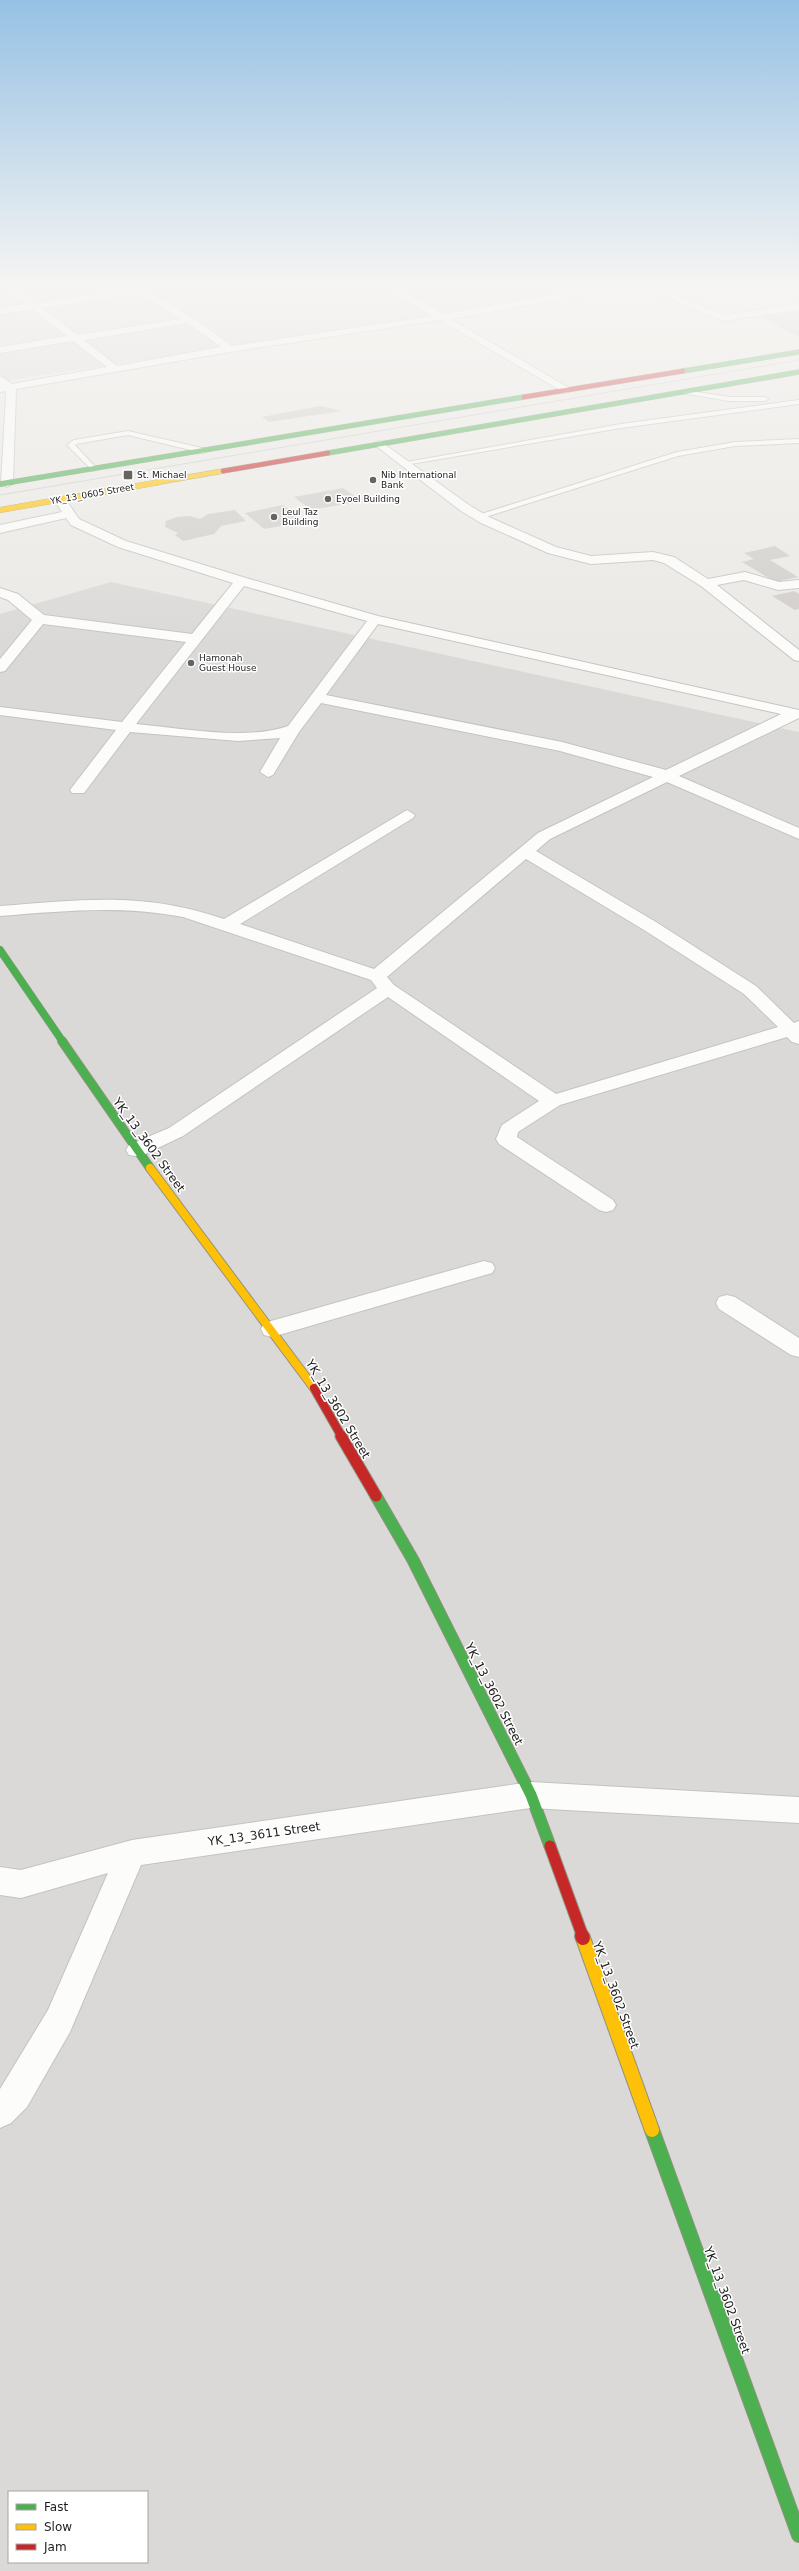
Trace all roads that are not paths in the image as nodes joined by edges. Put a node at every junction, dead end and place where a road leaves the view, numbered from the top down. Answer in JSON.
{"nodes":[{"id":1,"x":5,"y":408,"type":"edge"},
{"id":2,"x":461,"y":408,"type":"edge"},
{"id":3,"x":591,"y":408,"type":"edge"},
{"id":4,"x":749,"y":408,"type":"edge"},
{"id":5,"x":333,"y":430,"type":"junction"},
{"id":6,"x":799,"y":441,"type":"edge"},
{"id":7,"x":380,"y":444,"type":"junction"},
{"id":8,"x":358,"y":448,"type":"junction"},
{"id":9,"x":203,"y":451,"type":"junction"},
{"id":10,"x":405,"y":463,"type":"junction"},
{"id":11,"x":93,"y":469,"type":"junction"},
{"id":12,"x":4,"y":484,"type":"edge"},
{"id":13,"x":60,"y":500,"type":"junction"},
{"id":14,"x":0,"y":510,"type":"edge"},
{"id":15,"x":68,"y":514,"type":"junction"},
{"id":16,"x":479,"y":516,"type":"junction"},
{"id":17,"x":0,"y":530,"type":"edge"},
{"id":18,"x":241,"y":582,"type":"junction"},
{"id":19,"x":706,"y":583,"type":"junction"},
{"id":20,"x":799,"y":584,"type":"edge"},
{"id":21,"x":0,"y":592,"type":"edge"},
{"id":22,"x":40,"y":618,"type":"junction"},
{"id":23,"x":375,"y":619,"type":"junction"},
{"id":24,"x":195,"y":639,"type":"junction"},
{"id":25,"x":799,"y":658,"type":"edge"},
{"id":26,"x":0,"y":668,"type":"edge"},
{"id":27,"x":317,"y":698,"type":"junction"},
{"id":28,"x":0,"y":711,"type":"edge"},
{"id":29,"x":797,"y":714,"type":"edge"},
{"id":30,"x":126,"y":727,"type":"junction"},
{"id":31,"x":293,"y":729,"type":"junction"},
{"id":32,"x":268,"y":772,"type":"dead end"},
{"id":33,"x":665,"y":775,"type":"junction"},
{"id":34,"x":78,"y":790,"type":"dead end"},
{"id":35,"x":407,"y":816,"type":"dead end"},
{"id":36,"x":799,"y":834,"type":"edge"},
{"id":37,"x":526,"y":852,"type":"junction"},
{"id":38,"x":0,"y":911,"type":"edge"},
{"id":39,"x":226,"y":925,"type":"junction"},
{"id":40,"x":0,"y":950,"type":"edge"},
{"id":41,"x":382,"y":983,"type":"junction"},
{"id":42,"x":796,"y":1031,"type":"edge"},
{"id":43,"x":553,"y":1101,"type":"junction"},
{"id":44,"x":136,"y":1150,"type":"junction"},
{"id":45,"x":606,"y":1205,"type":"dead end"},
{"id":46,"x":484,"y":1268,"type":"dead end"},
{"id":47,"x":727,"y":1303,"type":"dead end"},
{"id":48,"x":272,"y":1329,"type":"junction"},
{"id":49,"x":799,"y":1349,"type":"edge"},
{"id":50,"x":531,"y":1795,"type":"junction"},
{"id":51,"x":799,"y":1810,"type":"edge"},
{"id":52,"x":132,"y":1853,"type":"junction"},
{"id":53,"x":0,"y":1881,"type":"edge"},
{"id":54,"x":0,"y":2112,"type":"edge"},
{"id":55,"x":799,"y":2535,"type":"edge"}],
"edges":[{"from":1,"to":12,"type":"street"},
{"from":2,"to":5,"type":"main road"},
{"from":3,"to":7,"type":"main road","name":"YK_13_0605 Street"},
{"from":4,"to":10,"type":"lane"},
{"from":5,"to":8,"type":"main road"},
{"from":5,"to":9,"type":"main road"},
{"from":6,"to":16,"type":"lane"},
{"from":7,"to":8,"type":"main road","name":"YK_13_0605 Street"},
{"from":7,"to":10,"type":"street"},
{"from":8,"to":13,"type":"main road","name":"YK_13_0605 Street"},
{"from":9,"to":11,"type":"main road"},
{"from":9,"to":11,"type":"lane"},
{"from":10,"to":16,"type":"street"},
{"from":11,"to":12,"type":"main road"},
{"from":13,"to":14,"type":"main road","name":"YK_13_0605 Street"},
{"from":13,"to":15,"type":"street"},
{"from":15,"to":17,"type":"street"},
{"from":15,"to":18,"type":"street"},
{"from":16,"to":19,"type":"street"},
{"from":18,"to":23,"type":"street"},
{"from":18,"to":24,"type":"street"},
{"from":19,"to":20,"type":"street"},
{"from":19,"to":25,"type":"street"},
{"from":21,"to":22,"type":"street"},
{"from":22,"to":24,"type":"street"},
{"from":22,"to":26,"type":"street"},
{"from":23,"to":27,"type":"street"},
{"from":23,"to":29,"type":"street"},
{"from":24,"to":30,"type":"street"},
{"from":27,"to":31,"type":"street"},
{"from":27,"to":33,"type":"street"},
{"from":28,"to":30,"type":"street"},
{"from":29,"to":33,"type":"street"},
{"from":30,"to":31,"type":"street"},
{"from":30,"to":34,"type":"street"},
{"from":31,"to":32,"type":"street"},
{"from":33,"to":36,"type":"street"},
{"from":33,"to":37,"type":"street"},
{"from":35,"to":39,"type":"street"},
{"from":37,"to":41,"type":"street"},
{"from":37,"to":42,"type":"street"},
{"from":38,"to":39,"type":"street"},
{"from":39,"to":41,"type":"street"},
{"from":40,"to":44,"type":"main road","name":"YK_13_3602 Street"},
{"from":41,"to":43,"type":"street"},
{"from":41,"to":44,"type":"street"},
{"from":42,"to":43,"type":"street"},
{"from":43,"to":45,"type":"street"},
{"from":44,"to":48,"type":"main road","name":"YK_13_3602 Street"},
{"from":46,"to":48,"type":"street"},
{"from":47,"to":49,"type":"street"},
{"from":48,"to":50,"type":"main road","name":"YK_13_3602 Street"},
{"from":50,"to":51,"type":"street","name":"YK_13_3611 Street"},
{"from":50,"to":52,"type":"street","name":"YK_13_3611 Street"},
{"from":50,"to":55,"type":"main road","name":"YK_13_3602 Street"},
{"from":52,"to":53,"type":"street","name":"YK_13_3611 Street"},
{"from":52,"to":54,"type":"street"}]}
